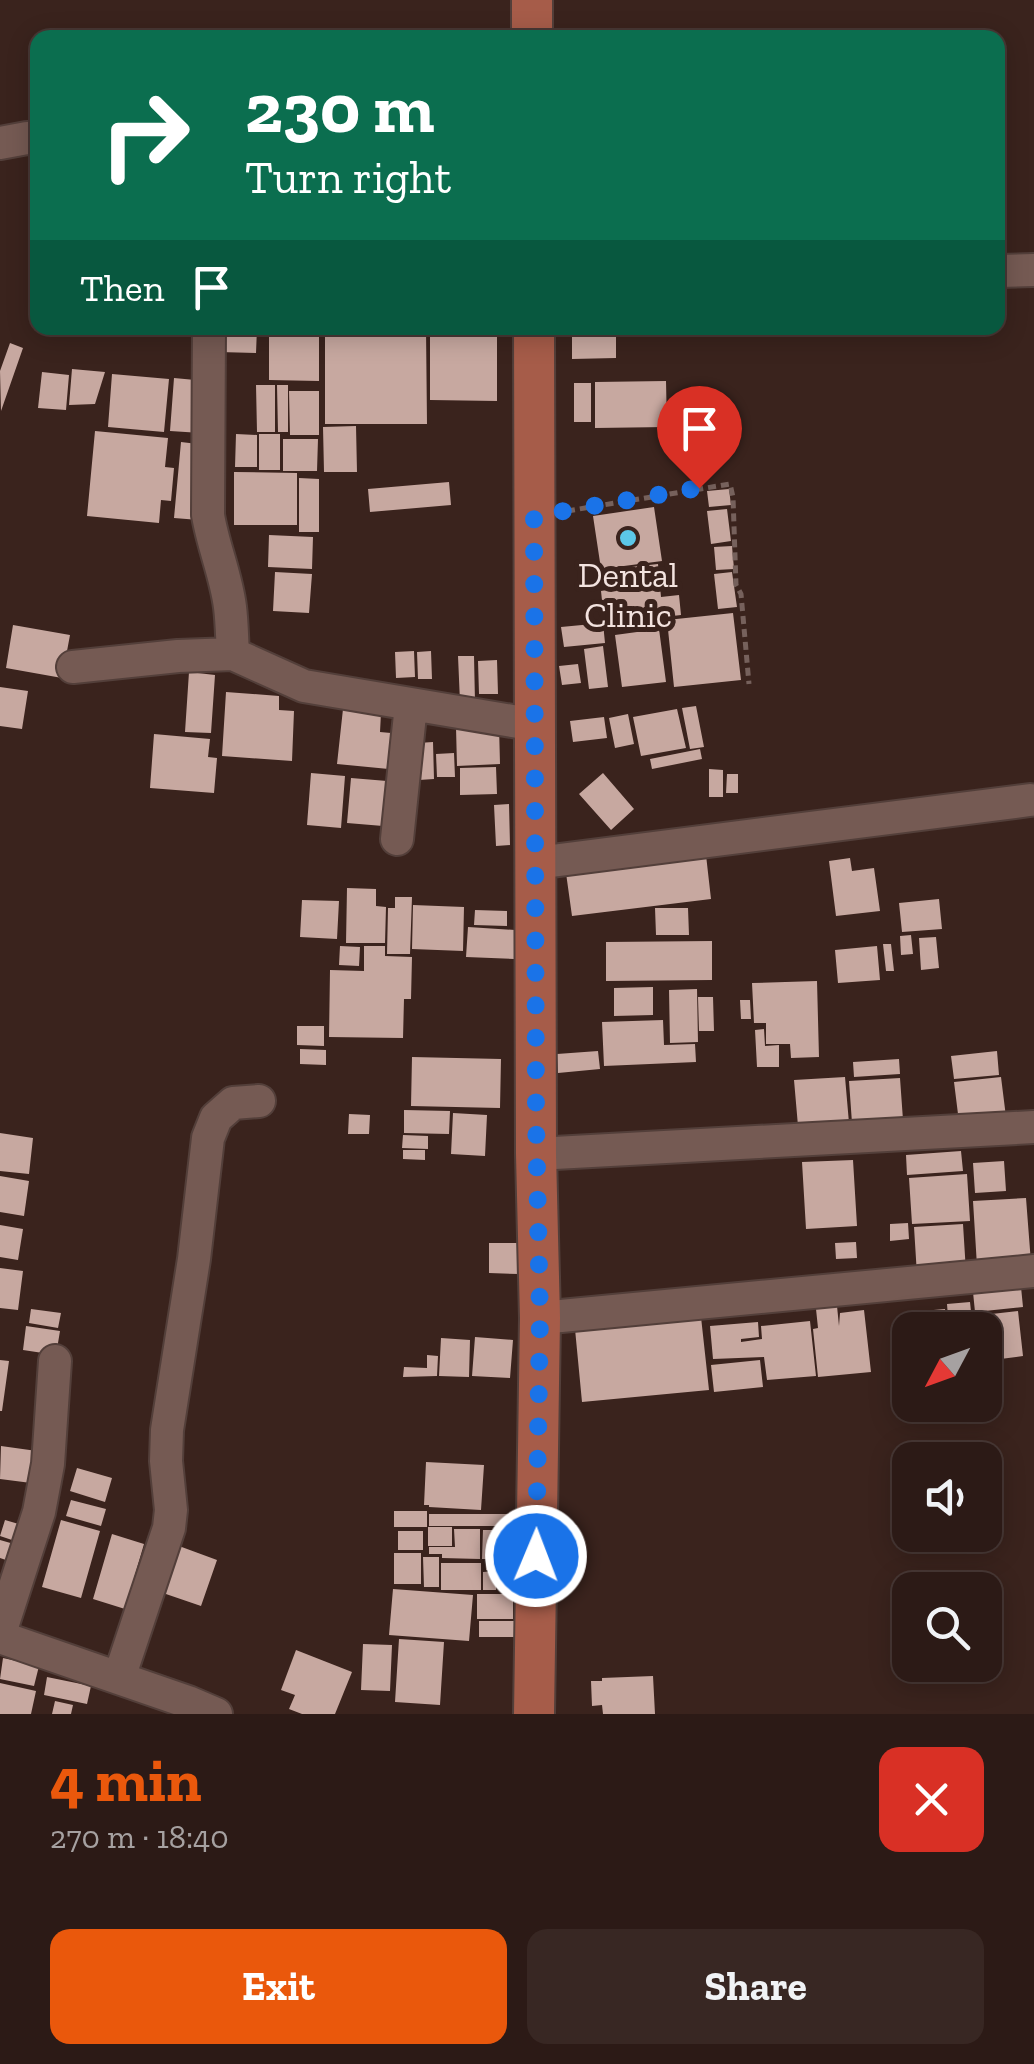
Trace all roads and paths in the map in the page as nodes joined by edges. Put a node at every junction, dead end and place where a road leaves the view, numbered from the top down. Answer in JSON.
{"nodes":[{"id":1,"x":532,"y":0,"type":"edge"},
{"id":2,"x":532,"y":30,"type":"edge"},
{"id":3,"x":30,"y":138,"type":"edge"},
{"id":4,"x":0,"y":143,"type":"edge"},
{"id":5,"x":1034,"y":270,"type":"edge"},
{"id":6,"x":1005,"y":271,"type":"edge"},
{"id":7,"x":209,"y":335,"type":"edge"},
{"id":8,"x":534,"y":335,"type":"edge"},
{"id":9,"x":534,"y":516,"type":"junction"},
{"id":10,"x":234,"y":654,"type":"junction"},
{"id":11,"x":73,"y":667,"type":"dead end"},
{"id":12,"x":749,"y":684,"type":"dead end"},
{"id":13,"x":411,"y":705,"type":"junction"},
{"id":14,"x":536,"y":726,"type":"junction"},
{"id":15,"x":1030,"y":800,"type":"dead end"},
{"id":16,"x":397,"y":838,"type":"dead end"},
{"id":17,"x":536,"y":863,"type":"junction"},
{"id":18,"x":259,"y":1101,"type":"dead end"},
{"id":19,"x":1034,"y":1127,"type":"edge"},
{"id":20,"x":536,"y":1154,"type":"junction"},
{"id":21,"x":1034,"y":1271,"type":"edge"},
{"id":22,"x":540,"y":1318,"type":"junction"},
{"id":23,"x":55,"y":1361,"type":"dead end"},
{"id":24,"x":0,"y":1635,"type":"edge"},
{"id":25,"x":118,"y":1678,"type":"junction"},
{"id":26,"x":216,"y":1714,"type":"edge"},
{"id":27,"x":534,"y":1714,"type":"edge"}],
"edges":[{"from":1,"to":2,"type":"main road"},
{"from":3,"to":4,"type":"street"},
{"from":5,"to":6,"type":"street"},
{"from":7,"to":10,"type":"street"},
{"from":8,"to":9,"type":"main road"},
{"from":9,"to":12,"type":"path"},
{"from":9,"to":14,"type":"main road"},
{"from":10,"to":11,"type":"street"},
{"from":10,"to":13,"type":"street"},
{"from":13,"to":14,"type":"street"},
{"from":13,"to":16,"type":"street"},
{"from":14,"to":17,"type":"main road"},
{"from":15,"to":17,"type":"street"},
{"from":17,"to":20,"type":"main road"},
{"from":18,"to":25,"type":"street"},
{"from":19,"to":20,"type":"street"},
{"from":20,"to":22,"type":"main road"},
{"from":21,"to":22,"type":"street"},
{"from":22,"to":27,"type":"main road"},
{"from":23,"to":24,"type":"street"},
{"from":24,"to":25,"type":"street"},
{"from":25,"to":26,"type":"street"}]}
